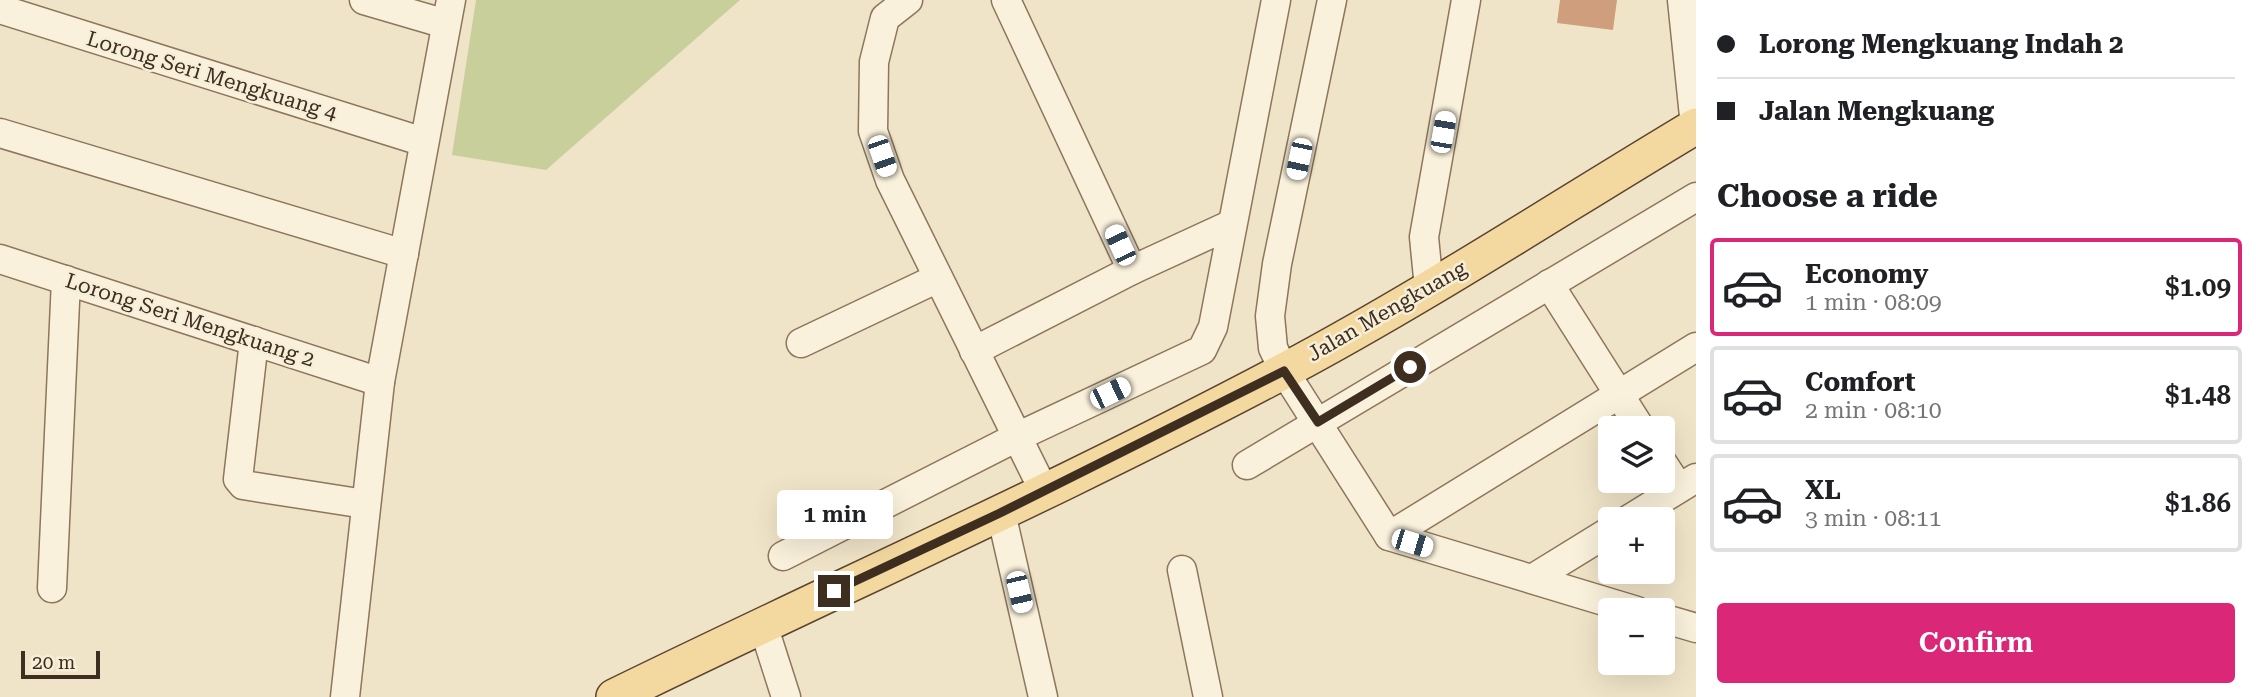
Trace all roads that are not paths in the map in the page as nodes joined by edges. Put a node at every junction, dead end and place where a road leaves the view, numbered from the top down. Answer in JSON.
{"nodes":[{"id":1,"x":364,"y":0,"type":"edge"},
{"id":2,"x":908,"y":0,"type":"edge"},
{"id":3,"x":1006,"y":0,"type":"edge"},
{"id":4,"x":1276,"y":0,"type":"edge"},
{"id":5,"x":1332,"y":0,"type":"edge"},
{"id":6,"x":1466,"y":0,"type":"edge"},
{"id":7,"x":1682,"y":0,"type":"edge"},
{"id":8,"x":0,"y":9,"type":"edge"},
{"id":9,"x":449,"y":12,"type":"edge"},
{"id":10,"x":1696,"y":126,"type":"edge"},
{"id":11,"x":0,"y":134,"type":"edge"},
{"id":12,"x":424,"y":142,"type":"junction"},
{"id":13,"x":1696,"y":197,"type":"edge"},
{"id":14,"x":1232,"y":224,"type":"junction"},
{"id":15,"x":404,"y":254,"type":"junction"},
{"id":16,"x":0,"y":259,"type":"edge"},
{"id":17,"x":1132,"y":270,"type":"junction"},
{"id":18,"x":938,"y":278,"type":"junction"},
{"id":19,"x":66,"y":280,"type":"junction"},
{"id":20,"x":1549,"y":284,"type":"junction"},
{"id":21,"x":1429,"y":288,"type":"junction"},
{"id":22,"x":254,"y":341,"type":"junction"},
{"id":23,"x":801,"y":343,"type":"dead end"},
{"id":24,"x":1696,"y":347,"type":"edge"},
{"id":25,"x":974,"y":351,"type":"junction"},
{"id":26,"x":1284,"y":371,"type":"junction"},
{"id":27,"x":380,"y":382,"type":"junction"},
{"id":28,"x":1619,"y":394,"type":"junction"},
{"id":29,"x":1633,"y":416,"type":"edge"},
{"id":30,"x":1318,"y":422,"type":"junction"},
{"id":31,"x":1017,"y":437,"type":"junction"},
{"id":32,"x":1247,"y":465,"type":"dead end"},
{"id":33,"x":1688,"y":483,"type":"edge"},
{"id":34,"x":1044,"y":491,"type":"junction"},
{"id":35,"x":365,"y":504,"type":"junction"},
{"id":36,"x":1649,"y":507,"type":"edge"},
{"id":37,"x":1000,"y":513,"type":"junction"},
{"id":38,"x":1389,"y":536,"type":"junction"},
{"id":39,"x":1598,"y":538,"type":"edge"},
{"id":40,"x":783,"y":556,"type":"dead end"},
{"id":41,"x":1182,"y":570,"type":"dead end"},
{"id":42,"x":1532,"y":579,"type":"junction"},
{"id":43,"x":52,"y":588,"type":"dead end"},
{"id":44,"x":1598,"y":599,"type":"edge"},
{"id":45,"x":762,"y":625,"type":"junction"},
{"id":46,"x":345,"y":697,"type":"edge"},
{"id":47,"x":614,"y":697,"type":"edge"},
{"id":48,"x":786,"y":697,"type":"edge"},
{"id":49,"x":1043,"y":697,"type":"edge"},
{"id":50,"x":1208,"y":697,"type":"edge"}],
"edges":[{"from":1,"to":9,"type":"street"},
{"from":2,"to":18,"type":"street"},
{"from":3,"to":17,"type":"street"},
{"from":4,"to":14,"type":"street"},
{"from":5,"to":26,"type":"street"},
{"from":6,"to":21,"type":"street"},
{"from":7,"to":10,"type":"street"},
{"from":8,"to":12,"type":"street","name":"Lorong Seri Mengkuang 4"},
{"from":9,"to":12,"type":"street"},
{"from":10,"to":21,"type":"main road","name":"Jalan Mengkuang"},
{"from":11,"to":15,"type":"street"},
{"from":12,"to":15,"type":"street"},
{"from":13,"to":20,"type":"street"},
{"from":14,"to":17,"type":"street"},
{"from":14,"to":31,"type":"street"},
{"from":15,"to":27,"type":"street"},
{"from":16,"to":19,"type":"street","name":"Lorong Seri Mengkuang 2"},
{"from":17,"to":25,"type":"street"},
{"from":18,"to":23,"type":"street"},
{"from":18,"to":25,"type":"street"},
{"from":19,"to":22,"type":"street","name":"Lorong Seri Mengkuang 2"},
{"from":19,"to":43,"type":"street"},
{"from":20,"to":28,"type":"street"},
{"from":20,"to":30,"type":"street"},
{"from":21,"to":26,"type":"main road","name":"Jalan Mengkuang"},
{"from":22,"to":27,"type":"street","name":"Lorong Seri Mengkuang 2"},
{"from":22,"to":35,"type":"street"},
{"from":24,"to":28,"type":"street"},
{"from":25,"to":31,"type":"street"},
{"from":26,"to":30,"type":"street"},
{"from":26,"to":34,"type":"main road","name":"Jalan Mengkuang"},
{"from":27,"to":35,"type":"street"},
{"from":28,"to":29,"type":"street"},
{"from":28,"to":38,"type":"street"},
{"from":30,"to":32,"type":"street"},
{"from":30,"to":38,"type":"street"},
{"from":31,"to":34,"type":"street"},
{"from":31,"to":40,"type":"street"},
{"from":33,"to":36,"type":"street"},
{"from":34,"to":37,"type":"main road","name":"Jalan Mengkuang"},
{"from":35,"to":46,"type":"street"},
{"from":37,"to":45,"type":"main road","name":"Jalan Mengkuang"},
{"from":37,"to":49,"type":"street"},
{"from":38,"to":42,"type":"street"},
{"from":39,"to":42,"type":"street"},
{"from":41,"to":50,"type":"street"},
{"from":42,"to":44,"type":"street"},
{"from":45,"to":47,"type":"main road","name":"Jalan Mengkuang"},
{"from":45,"to":48,"type":"street"}]}
